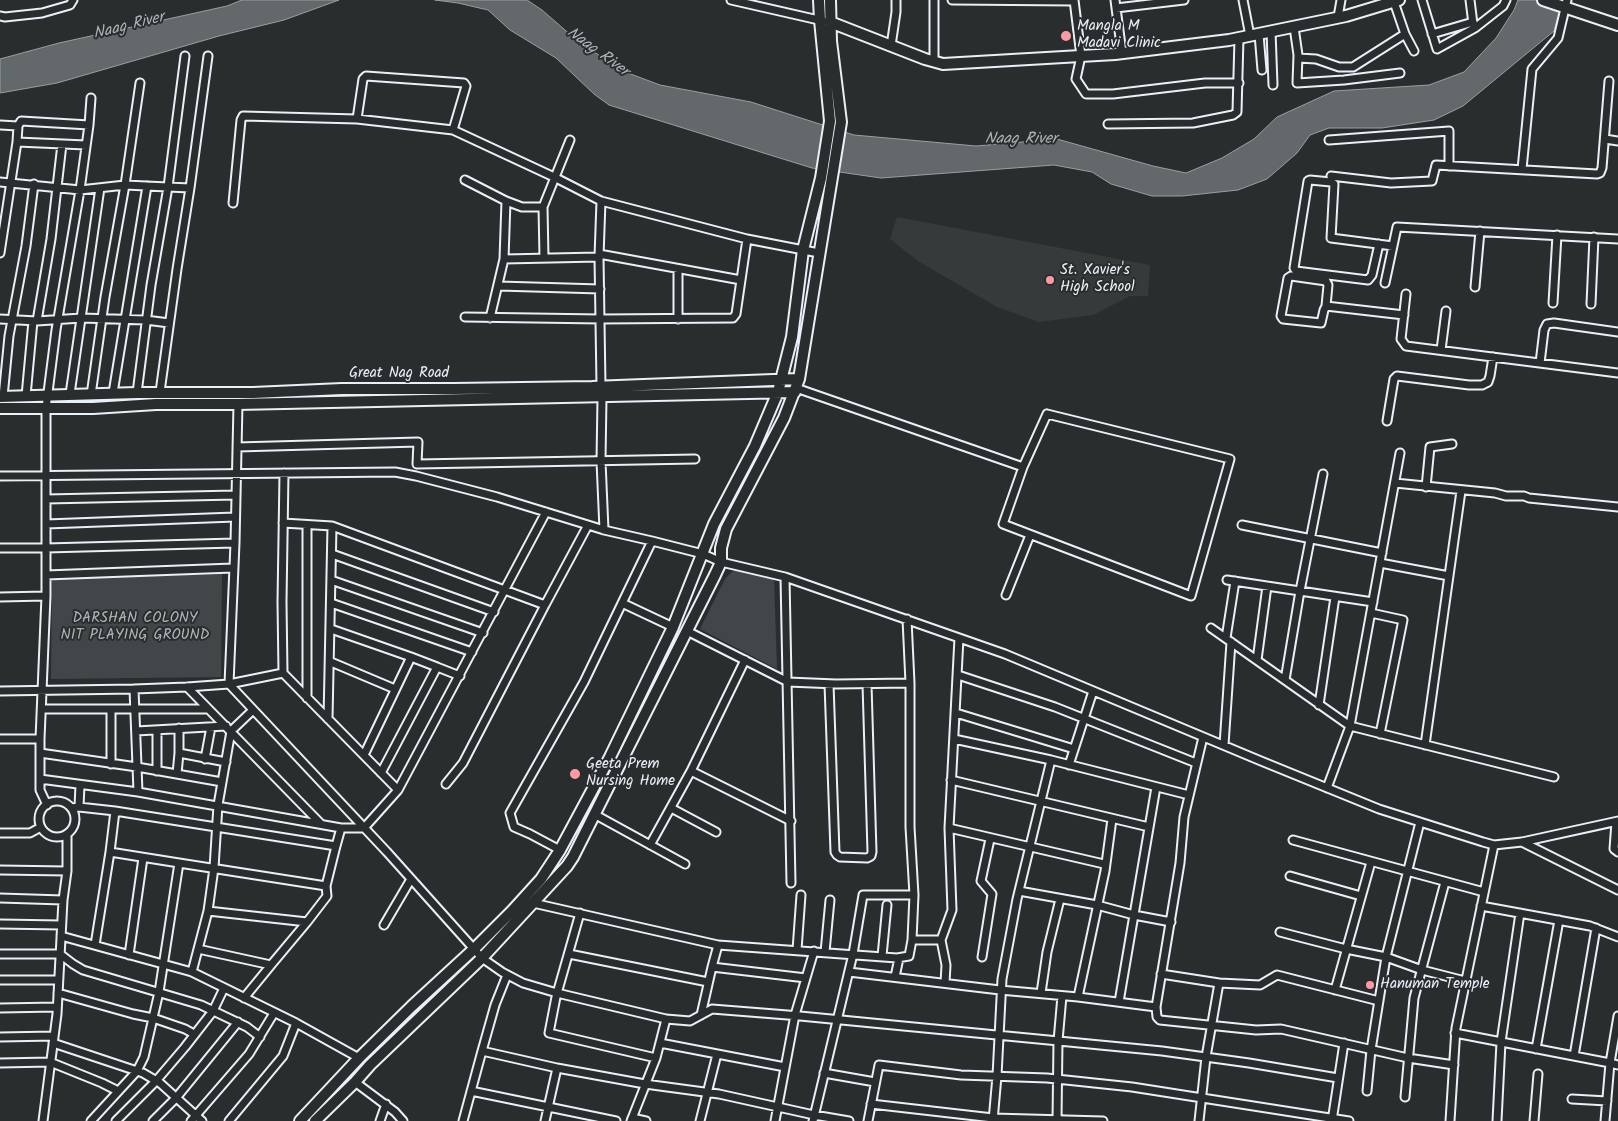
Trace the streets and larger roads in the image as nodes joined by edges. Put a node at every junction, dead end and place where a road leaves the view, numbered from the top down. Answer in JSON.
{"nodes":[{"id":1,"x":74,"y":0,"type":"edge"},
{"id":2,"x":731,"y":0,"type":"edge"},
{"id":3,"x":819,"y":0,"type":"edge"},
{"id":4,"x":830,"y":0,"type":"edge"},
{"id":5,"x":896,"y":0,"type":"edge"},
{"id":6,"x":934,"y":0,"type":"edge"},
{"id":7,"x":952,"y":0,"type":"edge"},
{"id":8,"x":1184,"y":0,"type":"edge"},
{"id":9,"x":1243,"y":0,"type":"edge"},
{"id":10,"x":1341,"y":0,"type":"edge"},
{"id":11,"x":1422,"y":0,"type":"edge"},
{"id":12,"x":1470,"y":0,"type":"edge"},
{"id":13,"x":1506,"y":0,"type":"edge"},
{"id":14,"x":1543,"y":0,"type":"edge"},
{"id":15,"x":1074,"y":1,"type":"edge"},
{"id":16,"x":1396,"y":1,"type":"edge"},
{"id":17,"x":754,"y":3,"type":"edge"},
{"id":18,"x":1116,"y":4,"type":"edge"},
{"id":19,"x":1567,"y":4,"type":"edge"},
{"id":20,"x":0,"y":16,"type":"edge"},
{"id":21,"x":1338,"y":17,"type":"junction"},
{"id":22,"x":825,"y":21,"type":"junction"},
{"id":23,"x":1473,"y":25,"type":"junction"},
{"id":24,"x":1618,"y":25,"type":"edge"},
{"id":25,"x":1294,"y":26,"type":"junction"},
{"id":26,"x":1270,"y":31,"type":"junction"},
{"id":27,"x":1405,"y":34,"type":"junction"},
{"id":28,"x":1432,"y":34,"type":"junction"},
{"id":29,"x":1250,"y":36,"type":"junction"},
{"id":30,"x":890,"y":46,"type":"junction"},
{"id":31,"x":1414,"y":51,"type":"dead end"},
{"id":32,"x":1122,"y":53,"type":"junction"},
{"id":33,"x":185,"y":56,"type":"dead end"},
{"id":34,"x":208,"y":56,"type":"dead end"},
{"id":35,"x":1081,"y":56,"type":"junction"},
{"id":36,"x":1298,"y":58,"type":"junction"},
{"id":37,"x":934,"y":62,"type":"junction"},
{"id":38,"x":1262,"y":70,"type":"dead end"},
{"id":39,"x":1400,"y":73,"type":"dead end"},
{"id":40,"x":1609,"y":81,"type":"dead end"},
{"id":41,"x":140,"y":82,"type":"dead end"},
{"id":42,"x":1239,"y":83,"type":"junction"},
{"id":43,"x":1273,"y":85,"type":"dead end"},
{"id":44,"x":91,"y":98,"type":"dead end"},
{"id":45,"x":357,"y":119,"type":"junction"},
{"id":46,"x":1108,"y":124,"type":"dead end"},
{"id":47,"x":0,"y":125,"type":"edge"},
{"id":48,"x":89,"y":125,"type":"junction"},
{"id":49,"x":18,"y":126,"type":"junction"},
{"id":50,"x":453,"y":130,"type":"junction"},
{"id":51,"x":1605,"y":139,"type":"junction"},
{"id":52,"x":570,"y":140,"type":"dead end"},
{"id":53,"x":1329,"y":140,"type":"dead end"},
{"id":54,"x":1618,"y":141,"type":"edge"},
{"id":55,"x":17,"y":142,"type":"junction"},
{"id":56,"x":62,"y":144,"type":"junction"},
{"id":57,"x":86,"y":145,"type":"junction"},
{"id":58,"x":1449,"y":166,"type":"junction"},
{"id":59,"x":1522,"y":169,"type":"junction"},
{"id":60,"x":1331,"y":176,"type":"dead end"},
{"id":61,"x":554,"y":177,"type":"junction"},
{"id":62,"x":465,"y":180,"type":"dead end"},
{"id":63,"x":0,"y":182,"type":"edge"},
{"id":64,"x":11,"y":182,"type":"junction"},
{"id":65,"x":34,"y":184,"type":"junction"},
{"id":66,"x":125,"y":185,"type":"junction"},
{"id":67,"x":147,"y":186,"type":"junction"},
{"id":68,"x":58,"y":187,"type":"junction"},
{"id":69,"x":168,"y":187,"type":"junction"},
{"id":70,"x":100,"y":188,"type":"junction"},
{"id":71,"x":190,"y":188,"type":"junction"},
{"id":72,"x":80,"y":190,"type":"junction"},
{"id":73,"x":506,"y":201,"type":"junction"},
{"id":74,"x":600,"y":202,"type":"junction"},
{"id":75,"x":233,"y":203,"type":"dead end"},
{"id":76,"x":543,"y":207,"type":"junction"},
{"id":77,"x":1480,"y":231,"type":"junction"},
{"id":78,"x":1557,"y":235,"type":"junction"},
{"id":79,"x":1594,"y":238,"type":"junction"},
{"id":80,"x":747,"y":239,"type":"junction"},
{"id":81,"x":1618,"y":239,"type":"edge"},
{"id":82,"x":1379,"y":244,"type":"junction"},
{"id":83,"x":1393,"y":246,"type":"junction"},
{"id":84,"x":803,"y":250,"type":"junction"},
{"id":85,"x":0,"y":253,"type":"edge"},
{"id":86,"x":819,"y":253,"type":"junction"},
{"id":87,"x":599,"y":256,"type":"junction"},
{"id":88,"x":544,"y":258,"type":"junction"},
{"id":89,"x":504,"y":260,"type":"junction"},
{"id":90,"x":678,"y":269,"type":"junction"},
{"id":91,"x":741,"y":280,"type":"junction"},
{"id":92,"x":1385,"y":284,"type":"dead end"},
{"id":93,"x":499,"y":286,"type":"junction"},
{"id":94,"x":1475,"y":287,"type":"dead end"},
{"id":95,"x":600,"y":289,"type":"junction"},
{"id":96,"x":1406,"y":294,"type":"dead end"},
{"id":97,"x":1553,"y":303,"type":"dead end"},
{"id":98,"x":1591,"y":304,"type":"dead end"},
{"id":99,"x":1326,"y":306,"type":"junction"},
{"id":100,"x":1446,"y":311,"type":"dead end"},
{"id":101,"x":1404,"y":315,"type":"junction"},
{"id":102,"x":465,"y":317,"type":"dead end"},
{"id":103,"x":81,"y":318,"type":"junction"},
{"id":104,"x":490,"y":318,"type":"junction"},
{"id":105,"x":0,"y":319,"type":"edge"},
{"id":106,"x":58,"y":319,"type":"junction"},
{"id":107,"x":102,"y":319,"type":"junction"},
{"id":108,"x":126,"y":319,"type":"junction"},
{"id":109,"x":601,"y":319,"type":"junction"},
{"id":110,"x":678,"y":319,"type":"junction"},
{"id":111,"x":12,"y":320,"type":"junction"},
{"id":112,"x":146,"y":320,"type":"junction"},
{"id":113,"x":35,"y":321,"type":"junction"},
{"id":114,"x":169,"y":323,"type":"junction"},
{"id":115,"x":1618,"y":332,"type":"edge"},
{"id":116,"x":1441,"y":350,"type":"junction"},
{"id":117,"x":1494,"y":357,"type":"junction"},
{"id":118,"x":1540,"y":363,"type":"junction"},
{"id":119,"x":1618,"y":373,"type":"edge"},
{"id":120,"x":782,"y":379,"type":"junction"},
{"id":121,"x":601,"y":386,"type":"junction"},
{"id":122,"x":796,"y":386,"type":"junction"},
{"id":123,"x":160,"y":392,"type":"junction"},
{"id":124,"x":778,"y":392,"type":"junction"},
{"id":125,"x":113,"y":393,"type":"junction"},
{"id":126,"x":137,"y":393,"type":"junction"},
{"id":127,"x":238,"y":393,"type":"junction"},
{"id":128,"x":70,"y":394,"type":"junction"},
{"id":129,"x":48,"y":395,"type":"junction"},
{"id":130,"x":91,"y":395,"type":"junction"},
{"id":131,"x":26,"y":396,"type":"junction"},
{"id":132,"x":2,"y":397,"type":"edge"},
{"id":133,"x":602,"y":398,"type":"junction"},
{"id":134,"x":238,"y":404,"type":"junction"},
{"id":135,"x":0,"y":408,"type":"edge"},
{"id":136,"x":46,"y":408,"type":"junction"},
{"id":137,"x":1387,"y":421,"type":"dead end"},
{"id":138,"x":1452,"y":444,"type":"dead end"},
{"id":139,"x":237,"y":447,"type":"junction"},
{"id":140,"x":1400,"y":453,"type":"dead end"},
{"id":141,"x":695,"y":459,"type":"dead end"},
{"id":142,"x":601,"y":461,"type":"junction"},
{"id":143,"x":417,"y":464,"type":"junction"},
{"id":144,"x":1023,"y":467,"type":"junction"},
{"id":145,"x":236,"y":473,"type":"junction"},
{"id":146,"x":284,"y":473,"type":"junction"},
{"id":147,"x":1323,"y":474,"type":"dead end"},
{"id":148,"x":46,"y":475,"type":"junction"},
{"id":149,"x":0,"y":476,"type":"edge"},
{"id":150,"x":416,"y":476,"type":"junction"},
{"id":151,"x":1394,"y":483,"type":"junction"},
{"id":152,"x":1426,"y":487,"type":"junction"},
{"id":153,"x":1461,"y":491,"type":"junction"},
{"id":154,"x":236,"y":495,"type":"junction"},
{"id":155,"x":46,"y":499,"type":"junction"},
{"id":156,"x":1618,"y":507,"type":"edge"},
{"id":157,"x":546,"y":512,"type":"junction"},
{"id":158,"x":235,"y":517,"type":"junction"},
{"id":159,"x":283,"y":523,"type":"junction"},
{"id":160,"x":46,"y":524,"type":"junction"},
{"id":161,"x":307,"y":525,"type":"junction"},
{"id":162,"x":588,"y":525,"type":"junction"},
{"id":163,"x":1242,"y":525,"type":"dead end"},
{"id":164,"x":332,"y":526,"type":"junction"},
{"id":165,"x":604,"y":530,"type":"junction"},
{"id":166,"x":1030,"y":534,"type":"junction"},
{"id":167,"x":1310,"y":540,"type":"junction"},
{"id":168,"x":652,"y":541,"type":"junction"},
{"id":169,"x":235,"y":543,"type":"junction"},
{"id":170,"x":0,"y":548,"type":"edge"},
{"id":171,"x":46,"y":548,"type":"junction"},
{"id":172,"x":332,"y":554,"type":"junction"},
{"id":173,"x":703,"y":554,"type":"junction"},
{"id":174,"x":1382,"y":554,"type":"junction"},
{"id":175,"x":721,"y":562,"type":"junction"},
{"id":176,"x":1380,"y":563,"type":"junction"},
{"id":177,"x":233,"y":568,"type":"junction"},
{"id":178,"x":46,"y":575,"type":"junction"},
{"id":179,"x":786,"y":576,"type":"junction"},
{"id":180,"x":1449,"y":576,"type":"junction"},
{"id":181,"x":332,"y":580,"type":"junction"},
{"id":182,"x":1227,"y":580,"type":"dead end"},
{"id":183,"x":1235,"y":581,"type":"junction"},
{"id":184,"x":1267,"y":586,"type":"junction"},
{"id":185,"x":506,"y":590,"type":"junction"},
{"id":186,"x":1300,"y":591,"type":"junction"},
{"id":187,"x":1006,"y":595,"type":"dead end"},
{"id":188,"x":46,"y":596,"type":"junction"},
{"id":189,"x":1335,"y":596,"type":"junction"},
{"id":190,"x":0,"y":597,"type":"edge"},
{"id":191,"x":1373,"y":602,"type":"junction"},
{"id":192,"x":331,"y":603,"type":"junction"},
{"id":193,"x":622,"y":603,"type":"junction"},
{"id":194,"x":545,"y":605,"type":"junction"},
{"id":195,"x":494,"y":612,"type":"junction"},
{"id":196,"x":1370,"y":614,"type":"junction"},
{"id":197,"x":907,"y":619,"type":"junction"},
{"id":198,"x":673,"y":627,"type":"junction"},
{"id":199,"x":1211,"y":628,"type":"dead end"},
{"id":200,"x":331,"y":629,"type":"junction"},
{"id":201,"x":687,"y":631,"type":"junction"},
{"id":202,"x":483,"y":633,"type":"junction"},
{"id":203,"x":960,"y":638,"type":"junction"},
{"id":204,"x":1228,"y":640,"type":"junction"},
{"id":205,"x":472,"y":652,"type":"junction"},
{"id":206,"x":411,"y":656,"type":"junction"},
{"id":207,"x":746,"y":660,"type":"junction"},
{"id":208,"x":1257,"y":660,"type":"junction"},
{"id":209,"x":330,"y":662,"type":"junction"},
{"id":210,"x":437,"y":667,"type":"junction"},
{"id":211,"x":283,"y":673,"type":"junction"},
{"id":212,"x":958,"y":675,"type":"junction"},
{"id":213,"x":460,"y":676,"type":"junction"},
{"id":214,"x":1285,"y":680,"type":"junction"},
{"id":215,"x":788,"y":682,"type":"junction"},
{"id":216,"x":910,"y":683,"type":"junction"},
{"id":217,"x":229,"y":684,"type":"junction"},
{"id":218,"x":829,"y":684,"type":"junction"},
{"id":219,"x":867,"y":684,"type":"junction"},
{"id":220,"x":187,"y":687,"type":"junction"},
{"id":221,"x":134,"y":689,"type":"junction"},
{"id":222,"x":396,"y":689,"type":"junction"},
{"id":223,"x":0,"y":690,"type":"edge"},
{"id":224,"x":43,"y":690,"type":"junction"},
{"id":225,"x":1093,"y":691,"type":"junction"},
{"id":226,"x":307,"y":698,"type":"junction"},
{"id":227,"x":1319,"y":704,"type":"junction"},
{"id":228,"x":208,"y":709,"type":"junction"},
{"id":229,"x":42,"y":710,"type":"junction"},
{"id":230,"x":111,"y":710,"type":"junction"},
{"id":231,"x":135,"y":710,"type":"junction"},
{"id":232,"x":253,"y":710,"type":"junction"},
{"id":233,"x":956,"y":713,"type":"junction"},
{"id":234,"x":1084,"y":718,"type":"junction"},
{"id":235,"x":328,"y":719,"type":"junction"},
{"id":236,"x":1350,"y":726,"type":"junction"},
{"id":237,"x":211,"y":727,"type":"junction"},
{"id":238,"x":179,"y":728,"type":"junction"},
{"id":239,"x":229,"y":729,"type":"junction"},
{"id":240,"x":156,"y":730,"type":"junction"},
{"id":241,"x":136,"y":731,"type":"junction"},
{"id":242,"x":1380,"y":734,"type":"junction"},
{"id":243,"x":1203,"y":737,"type":"junction"},
{"id":244,"x":0,"y":739,"type":"edge"},
{"id":245,"x":40,"y":739,"type":"junction"},
{"id":246,"x":954,"y":739,"type":"junction"},
{"id":247,"x":1425,"y":745,"type":"junction"},
{"id":248,"x":1224,"y":746,"type":"junction"},
{"id":249,"x":1074,"y":749,"type":"junction"},
{"id":250,"x":40,"y":753,"type":"junction"},
{"id":251,"x":179,"y":753,"type":"junction"},
{"id":252,"x":364,"y":755,"type":"junction"},
{"id":253,"x":205,"y":759,"type":"junction"},
{"id":254,"x":1051,"y":760,"type":"junction"},
{"id":255,"x":226,"y":762,"type":"junction"},
{"id":256,"x":1196,"y":763,"type":"junction"},
{"id":257,"x":111,"y":764,"type":"junction"},
{"id":258,"x":1069,"y":765,"type":"junction"},
{"id":259,"x":137,"y":767,"type":"junction"},
{"id":260,"x":157,"y":771,"type":"junction"},
{"id":261,"x":691,"y":772,"type":"junction"},
{"id":262,"x":381,"y":773,"type":"junction"},
{"id":263,"x":177,"y":774,"type":"junction"},
{"id":264,"x":1554,"y":777,"type":"dead end"},
{"id":265,"x":40,"y":779,"type":"junction"},
{"id":266,"x":951,"y":780,"type":"junction"},
{"id":267,"x":222,"y":782,"type":"junction"},
{"id":268,"x":446,"y":784,"type":"dead end"},
{"id":269,"x":80,"y":785,"type":"junction"},
{"id":270,"x":1156,"y":788,"type":"junction"},
{"id":271,"x":1327,"y":788,"type":"junction"},
{"id":272,"x":398,"y":790,"type":"junction"},
{"id":273,"x":138,"y":792,"type":"junction"},
{"id":274,"x":1189,"y":795,"type":"junction"},
{"id":275,"x":1041,"y":801,"type":"junction"},
{"id":276,"x":47,"y":805,"type":"junction"},
{"id":277,"x":218,"y":805,"type":"junction"},
{"id":278,"x":75,"y":807,"type":"junction"},
{"id":279,"x":671,"y":808,"type":"junction"},
{"id":280,"x":115,"y":812,"type":"junction"},
{"id":281,"x":594,"y":814,"type":"junction"},
{"id":282,"x":1112,"y":819,"type":"junction"},
{"id":283,"x":791,"y":821,"type":"junction"},
{"id":284,"x":1617,"y":821,"type":"edge"},
{"id":285,"x":1420,"y":822,"type":"junction"},
{"id":286,"x":320,"y":824,"type":"junction"},
{"id":287,"x":41,"y":827,"type":"junction"},
{"id":288,"x":1148,"y":827,"type":"junction"},
{"id":289,"x":217,"y":828,"type":"junction"},
{"id":290,"x":341,"y":828,"type":"junction"},
{"id":291,"x":364,"y":828,"type":"junction"},
{"id":292,"x":949,"y":828,"type":"junction"},
{"id":293,"x":716,"y":832,"type":"dead end"},
{"id":294,"x":0,"y":833,"type":"edge"},
{"id":295,"x":67,"y":834,"type":"junction"},
{"id":296,"x":990,"y":839,"type":"junction"},
{"id":297,"x":1293,"y":840,"type":"dead end"},
{"id":298,"x":1522,"y":842,"type":"junction"},
{"id":299,"x":650,"y":844,"type":"junction"},
{"id":300,"x":1494,"y":845,"type":"junction"},
{"id":301,"x":336,"y":846,"type":"junction"},
{"id":302,"x":1030,"y":848,"type":"junction"},
{"id":303,"x":560,"y":850,"type":"junction"},
{"id":304,"x":110,"y":852,"type":"junction"},
{"id":305,"x":1618,"y":852,"type":"edge"},
{"id":306,"x":143,"y":858,"type":"junction"},
{"id":307,"x":1370,"y":862,"type":"junction"},
{"id":308,"x":178,"y":864,"type":"junction"},
{"id":309,"x":685,"y":864,"type":"dead end"},
{"id":310,"x":1104,"y":864,"type":"junction"},
{"id":311,"x":214,"y":868,"type":"junction"},
{"id":312,"x":0,"y":870,"type":"edge"},
{"id":313,"x":67,"y":871,"type":"junction"},
{"id":314,"x":1407,"y":872,"type":"junction"},
{"id":315,"x":1290,"y":876,"type":"dead end"},
{"id":316,"x":411,"y":880,"type":"junction"},
{"id":317,"x":1445,"y":882,"type":"junction"},
{"id":318,"x":791,"y":883,"type":"dead end"},
{"id":319,"x":326,"y":886,"type":"junction"},
{"id":320,"x":1618,"y":890,"type":"edge"},
{"id":321,"x":1019,"y":891,"type":"junction"},
{"id":322,"x":1484,"y":892,"type":"junction"},
{"id":323,"x":801,"y":895,"type":"dead end"},
{"id":324,"x":914,"y":895,"type":"junction"},
{"id":325,"x":1361,"y":896,"type":"junction"},
{"id":326,"x":0,"y":898,"type":"edge"},
{"id":327,"x":1060,"y":898,"type":"junction"},
{"id":328,"x":63,"y":900,"type":"junction"},
{"id":329,"x":830,"y":900,"type":"dead end"},
{"id":330,"x":533,"y":903,"type":"junction"},
{"id":331,"x":887,"y":905,"type":"dead end"},
{"id":332,"x":1097,"y":905,"type":"junction"},
{"id":333,"x":1481,"y":906,"type":"junction"},
{"id":334,"x":208,"y":912,"type":"junction"},
{"id":335,"x":580,"y":913,"type":"junction"},
{"id":336,"x":1520,"y":913,"type":"junction"},
{"id":337,"x":1134,"y":915,"type":"junction"},
{"id":338,"x":1559,"y":920,"type":"junction"},
{"id":339,"x":306,"y":922,"type":"junction"},
{"id":340,"x":1171,"y":922,"type":"junction"},
{"id":341,"x":0,"y":924,"type":"edge"},
{"id":342,"x":61,"y":925,"type":"junction"},
{"id":343,"x":384,"y":925,"type":"dead end"},
{"id":344,"x":1596,"y":928,"type":"junction"},
{"id":345,"x":1280,"y":932,"type":"dead end"},
{"id":346,"x":61,"y":936,"type":"junction"},
{"id":347,"x":1618,"y":937,"type":"edge"},
{"id":348,"x":912,"y":940,"type":"junction"},
{"id":349,"x":941,"y":940,"type":"junction"},
{"id":350,"x":95,"y":945,"type":"junction"},
{"id":351,"x":718,"y":945,"type":"junction"},
{"id":352,"x":198,"y":949,"type":"junction"},
{"id":353,"x":474,"y":949,"type":"junction"},
{"id":354,"x":1346,"y":949,"type":"junction"},
{"id":355,"x":797,"y":950,"type":"junction"},
{"id":356,"x":814,"y":951,"type":"junction"},
{"id":357,"x":825,"y":952,"type":"junction"},
{"id":358,"x":0,"y":954,"type":"edge"},
{"id":359,"x":60,"y":954,"type":"junction"},
{"id":360,"x":569,"y":954,"type":"junction"},
{"id":361,"x":853,"y":954,"type":"junction"},
{"id":362,"x":129,"y":955,"type":"junction"},
{"id":363,"x":882,"y":956,"type":"junction"},
{"id":364,"x":982,"y":957,"type":"dead end"},
{"id":365,"x":1386,"y":957,"type":"junction"},
{"id":366,"x":482,"y":958,"type":"junction"},
{"id":367,"x":899,"y":958,"type":"junction"},
{"id":368,"x":163,"y":964,"type":"junction"},
{"id":369,"x":271,"y":965,"type":"junction"},
{"id":370,"x":712,"y":967,"type":"junction"},
{"id":371,"x":1422,"y":970,"type":"junction"},
{"id":372,"x":192,"y":972,"type":"junction"},
{"id":373,"x":849,"y":972,"type":"junction"},
{"id":374,"x":1161,"y":974,"type":"junction"},
{"id":375,"x":507,"y":975,"type":"junction"},
{"id":376,"x":895,"y":977,"type":"junction"},
{"id":377,"x":806,"y":978,"type":"junction"},
{"id":378,"x":0,"y":980,"type":"edge"},
{"id":379,"x":58,"y":980,"type":"junction"},
{"id":380,"x":708,"y":982,"type":"junction"},
{"id":381,"x":945,"y":982,"type":"junction"},
{"id":382,"x":1219,"y":982,"type":"junction"},
{"id":383,"x":1465,"y":982,"type":"junction"},
{"id":384,"x":224,"y":988,"type":"junction"},
{"id":385,"x":1000,"y":990,"type":"junction"},
{"id":386,"x":1335,"y":990,"type":"junction"},
{"id":387,"x":159,"y":992,"type":"junction"},
{"id":388,"x":58,"y":993,"type":"junction"},
{"id":389,"x":558,"y":993,"type":"junction"},
{"id":390,"x":1041,"y":993,"type":"junction"},
{"id":391,"x":1062,"y":996,"type":"junction"},
{"id":392,"x":1078,"y":997,"type":"junction"},
{"id":393,"x":244,"y":998,"type":"junction"},
{"id":394,"x":1379,"y":1001,"type":"junction"},
{"id":395,"x":1118,"y":1002,"type":"junction"},
{"id":396,"x":1156,"y":1006,"type":"junction"},
{"id":397,"x":57,"y":1007,"type":"junction"},
{"id":398,"x":0,"y":1008,"type":"edge"},
{"id":399,"x":213,"y":1011,"type":"junction"},
{"id":400,"x":274,"y":1013,"type":"junction"},
{"id":401,"x":701,"y":1015,"type":"junction"},
{"id":402,"x":795,"y":1015,"type":"junction"},
{"id":403,"x":1618,"y":1016,"type":"edge"},
{"id":404,"x":153,"y":1018,"type":"junction"},
{"id":405,"x":666,"y":1019,"type":"junction"},
{"id":406,"x":837,"y":1019,"type":"junction"},
{"id":407,"x":238,"y":1022,"type":"junction"},
{"id":408,"x":296,"y":1023,"type":"junction"},
{"id":409,"x":1212,"y":1025,"type":"junction"},
{"id":410,"x":194,"y":1034,"type":"junction"},
{"id":411,"x":1455,"y":1034,"type":"junction"},
{"id":412,"x":998,"y":1035,"type":"junction"},
{"id":413,"x":0,"y":1037,"type":"edge"},
{"id":414,"x":260,"y":1037,"type":"junction"},
{"id":415,"x":53,"y":1040,"type":"junction"},
{"id":416,"x":1058,"y":1041,"type":"junction"},
{"id":417,"x":1501,"y":1042,"type":"junction"},
{"id":418,"x":660,"y":1043,"type":"junction"},
{"id":419,"x":1344,"y":1043,"type":"junction"},
{"id":420,"x":1536,"y":1049,"type":"junction"},
{"id":421,"x":1371,"y":1050,"type":"junction"},
{"id":422,"x":482,"y":1051,"type":"junction"},
{"id":423,"x":717,"y":1054,"type":"junction"},
{"id":424,"x":1574,"y":1056,"type":"junction"},
{"id":425,"x":1206,"y":1057,"type":"junction"},
{"id":426,"x":359,"y":1058,"type":"junction"},
{"id":427,"x":656,"y":1058,"type":"junction"},
{"id":428,"x":1408,"y":1058,"type":"junction"},
{"id":429,"x":50,"y":1062,"type":"junction"},
{"id":430,"x":0,"y":1063,"type":"edge"},
{"id":431,"x":1614,"y":1064,"type":"edge"},
{"id":432,"x":1454,"y":1065,"type":"junction"},
{"id":433,"x":785,"y":1067,"type":"junction"},
{"id":434,"x":557,"y":1068,"type":"junction"},
{"id":435,"x":137,"y":1071,"type":"junction"},
{"id":436,"x":824,"y":1073,"type":"junction"},
{"id":437,"x":1538,"y":1074,"type":"dead end"},
{"id":438,"x":997,"y":1076,"type":"junction"},
{"id":439,"x":1338,"y":1078,"type":"junction"},
{"id":440,"x":1057,"y":1079,"type":"junction"},
{"id":441,"x":156,"y":1081,"type":"junction"},
{"id":442,"x":355,"y":1082,"type":"junction"},
{"id":443,"x":875,"y":1082,"type":"junction"},
{"id":444,"x":646,"y":1084,"type":"junction"},
{"id":445,"x":118,"y":1091,"type":"junction"},
{"id":446,"x":471,"y":1091,"type":"junction"},
{"id":447,"x":1367,"y":1091,"type":"dead end"},
{"id":448,"x":706,"y":1092,"type":"junction"},
{"id":449,"x":176,"y":1098,"type":"junction"},
{"id":450,"x":1202,"y":1098,"type":"junction"},
{"id":451,"x":1405,"y":1098,"type":"dead end"},
{"id":452,"x":1572,"y":1099,"type":"dead end"},
{"id":453,"x":1607,"y":1101,"type":"junction"},
{"id":454,"x":386,"y":1104,"type":"junction"},
{"id":455,"x":871,"y":1104,"type":"junction"},
{"id":456,"x":777,"y":1106,"type":"junction"},
{"id":457,"x":548,"y":1108,"type":"junction"},
{"id":458,"x":813,"y":1118,"type":"edge"},
{"id":459,"x":196,"y":1119,"type":"edge"},
{"id":460,"x":632,"y":1119,"type":"edge"},
{"id":461,"x":993,"y":1119,"type":"edge"},
{"id":462,"x":1057,"y":1120,"type":"junction"},
{"id":463,"x":1076,"y":1120,"type":"edge"},
{"id":464,"x":1333,"y":1120,"type":"edge"},
{"id":465,"x":43,"y":1121,"type":"edge"},
{"id":466,"x":91,"y":1121,"type":"edge"},
{"id":467,"x":116,"y":1121,"type":"edge"},
{"id":468,"x":153,"y":1121,"type":"edge"},
{"id":469,"x":229,"y":1121,"type":"edge"},
{"id":470,"x":300,"y":1121,"type":"edge"},
{"id":471,"x":315,"y":1121,"type":"edge"},
{"id":472,"x":380,"y":1121,"type":"edge"},
{"id":473,"x":403,"y":1121,"type":"edge"},
{"id":474,"x":463,"y":1121,"type":"edge"},
{"id":475,"x":546,"y":1121,"type":"edge"},
{"id":476,"x":616,"y":1121,"type":"edge"},
{"id":477,"x":646,"y":1121,"type":"edge"},
{"id":478,"x":700,"y":1121,"type":"edge"},
{"id":479,"x":775,"y":1121,"type":"edge"},
{"id":480,"x":850,"y":1121,"type":"edge"},
{"id":481,"x":868,"y":1121,"type":"edge"},
{"id":482,"x":1103,"y":1121,"type":"edge"},
{"id":483,"x":1199,"y":1121,"type":"edge"},
{"id":484,"x":1349,"y":1121,"type":"edge"},
{"id":485,"x":1450,"y":1121,"type":"edge"},
{"id":486,"x":1497,"y":1121,"type":"edge"},
{"id":487,"x":1534,"y":1121,"type":"edge"},
{"id":488,"x":1605,"y":1121,"type":"edge"}],
"edges":[{"from":1,"to":20,"type":"street"},
{"from":2,"to":17,"type":"street"},
{"from":3,"to":22,"type":"street"},
{"from":4,"to":22,"type":"street"},
{"from":5,"to":30,"type":"street"},
{"from":6,"to":37,"type":"street"},
{"from":7,"to":15,"type":"street"},
{"from":8,"to":18,"type":"street"},
{"from":9,"to":29,"type":"street"},
{"from":10,"to":21,"type":"street"},
{"from":11,"to":28,"type":"street"},
{"from":12,"to":23,"type":"street"},
{"from":13,"to":23,"type":"street"},
{"from":14,"to":19,"type":"street"},
{"from":15,"to":35,"type":"street"},
{"from":16,"to":21,"type":"street"},
{"from":16,"to":27,"type":"street"},
{"from":17,"to":22,"type":"street"},
{"from":18,"to":32,"type":"street"},
{"from":19,"to":24,"type":"street"},
{"from":19,"to":59,"type":"street"},
{"from":21,"to":25,"type":"street"},
{"from":22,"to":30,"type":"street"},
{"from":22,"to":84,"type":"street"},
{"from":22,"to":86,"type":"street"},
{"from":23,"to":28,"type":"street"},
{"from":23,"to":28,"type":"street"},
{"from":25,"to":26,"type":"street"},
{"from":25,"to":36,"type":"street"},
{"from":26,"to":29,"type":"street"},
{"from":26,"to":43,"type":"street"},
{"from":27,"to":31,"type":"street"},
{"from":27,"to":36,"type":"street"},
{"from":29,"to":32,"type":"street"},
{"from":29,"to":38,"type":"street"},
{"from":29,"to":42,"type":"street"},
{"from":30,"to":37,"type":"street"},
{"from":32,"to":35,"type":"street"},
{"from":33,"to":69,"type":"street"},
{"from":34,"to":71,"type":"street"},
{"from":35,"to":37,"type":"street"},
{"from":35,"to":42,"type":"street"},
{"from":36,"to":39,"type":"street"},
{"from":40,"to":51,"type":"street"},
{"from":41,"to":66,"type":"street"},
{"from":42,"to":46,"type":"street"},
{"from":44,"to":48,"type":"street"},
{"from":45,"to":50,"type":"street"},
{"from":45,"to":50,"type":"street"},
{"from":45,"to":75,"type":"street"},
{"from":47,"to":49,"type":"street"},
{"from":48,"to":49,"type":"street"},
{"from":48,"to":57,"type":"street"},
{"from":49,"to":55,"type":"street"},
{"from":50,"to":61,"type":"street"},
{"from":51,"to":54,"type":"street"},
{"from":51,"to":59,"type":"street"},
{"from":52,"to":61,"type":"street"},
{"from":53,"to":58,"type":"street"},
{"from":55,"to":56,"type":"street"},
{"from":55,"to":64,"type":"street"},
{"from":56,"to":57,"type":"street"},
{"from":56,"to":68,"type":"street"},
{"from":57,"to":72,"type":"street"},
{"from":58,"to":59,"type":"street"},
{"from":58,"to":60,"type":"street"},
{"from":61,"to":74,"type":"street"},
{"from":61,"to":76,"type":"street"},
{"from":62,"to":73,"type":"street"},
{"from":63,"to":64,"type":"street"},
{"from":64,"to":65,"type":"street"},
{"from":64,"to":85,"type":"street"},
{"from":65,"to":68,"type":"street"},
{"from":65,"to":111,"type":"street"},
{"from":66,"to":67,"type":"street"},
{"from":66,"to":70,"type":"street"},
{"from":66,"to":107,"type":"street"},
{"from":67,"to":69,"type":"street"},
{"from":67,"to":108,"type":"street"},
{"from":68,"to":72,"type":"street"},
{"from":68,"to":113,"type":"street"},
{"from":69,"to":71,"type":"street"},
{"from":69,"to":112,"type":"street"},
{"from":70,"to":72,"type":"street"},
{"from":70,"to":103,"type":"street"},
{"from":71,"to":114,"type":"street"},
{"from":72,"to":106,"type":"street"},
{"from":73,"to":76,"type":"street"},
{"from":73,"to":89,"type":"street"},
{"from":74,"to":80,"type":"street"},
{"from":74,"to":87,"type":"street"},
{"from":76,"to":88,"type":"street"},
{"from":77,"to":78,"type":"street"},
{"from":77,"to":83,"type":"street"},
{"from":77,"to":94,"type":"street"},
{"from":78,"to":79,"type":"street"},
{"from":78,"to":97,"type":"street"},
{"from":79,"to":81,"type":"street"},
{"from":79,"to":98,"type":"street"},
{"from":80,"to":84,"type":"street"},
{"from":80,"to":91,"type":"street"},
{"from":82,"to":82,"type":"street"},
{"from":82,"to":83,"type":"street"},
{"from":83,"to":92,"type":"street"},
{"from":84,"to":86,"type":"street"},
{"from":84,"to":120,"type":"street"},
{"from":86,"to":122,"type":"street"},
{"from":87,"to":88,"type":"street"},
{"from":87,"to":90,"type":"street"},
{"from":87,"to":95,"type":"street"},
{"from":88,"to":89,"type":"street"},
{"from":89,"to":93,"type":"street"},
{"from":90,"to":91,"type":"street"},
{"from":90,"to":110,"type":"street"},
{"from":91,"to":110,"type":"street"},
{"from":93,"to":95,"type":"street"},
{"from":93,"to":104,"type":"street"},
{"from":95,"to":109,"type":"street"},
{"from":96,"to":101,"type":"street"},
{"from":99,"to":99,"type":"street"},
{"from":99,"to":101,"type":"street"},
{"from":100,"to":116,"type":"street"},
{"from":101,"to":116,"type":"street"},
{"from":102,"to":104,"type":"street"},
{"from":103,"to":106,"type":"street"},
{"from":103,"to":107,"type":"street"},
{"from":103,"to":128,"type":"street"},
{"from":104,"to":109,"type":"street"},
{"from":105,"to":111,"type":"street"},
{"from":106,"to":113,"type":"street"},
{"from":106,"to":129,"type":"street"},
{"from":107,"to":108,"type":"street"},
{"from":107,"to":130,"type":"street"},
{"from":108,"to":112,"type":"street"},
{"from":108,"to":125,"type":"street"},
{"from":109,"to":110,"type":"street"},
{"from":109,"to":121,"type":"street"},
{"from":111,"to":113,"type":"street"},
{"from":111,"to":132,"type":"street"},
{"from":112,"to":114,"type":"street"},
{"from":112,"to":126,"type":"street"},
{"from":113,"to":131,"type":"street"},
{"from":114,"to":123,"type":"street"},
{"from":115,"to":118,"type":"street"},
{"from":116,"to":117,"type":"street"},
{"from":117,"to":118,"type":"street"},
{"from":117,"to":137,"type":"street"},
{"from":118,"to":119,"type":"street"},
{"from":120,"to":121,"type":"street","name":"Great Nag Road"},
{"from":120,"to":122,"type":"street","name":"Great Nag Road"},
{"from":120,"to":124,"type":"street"},
{"from":121,"to":127,"type":"street","name":"Great Nag Road"},
{"from":121,"to":133,"type":"street"},
{"from":122,"to":124,"type":"street","name":"Great Nag Road"},
{"from":122,"to":144,"type":"street"},
{"from":122,"to":175,"type":"street"},
{"from":123,"to":126,"type":"street","name":"Great Nag Road"},
{"from":123,"to":127,"type":"street","name":"Great Nag Road"},
{"from":124,"to":133,"type":"street","name":"Great Nag Road"},
{"from":124,"to":173,"type":"street"},
{"from":125,"to":126,"type":"street","name":"Great Nag Road"},
{"from":125,"to":130,"type":"street","name":"Great Nag Road"},
{"from":127,"to":134,"type":"street"},
{"from":128,"to":129,"type":"street","name":"Great Nag Road"},
{"from":128,"to":130,"type":"street","name":"Great Nag Road"},
{"from":129,"to":131,"type":"street","name":"Great Nag Road"},
{"from":129,"to":136,"type":"street"},
{"from":131,"to":132,"type":"street","name":"Great Nag Road"},
{"from":133,"to":134,"type":"street","name":"Great Nag Road"},
{"from":133,"to":142,"type":"street"},
{"from":134,"to":136,"type":"street","name":"Great Nag Road"},
{"from":134,"to":139,"type":"street"},
{"from":135,"to":136,"type":"street","name":"Great Nag Road"},
{"from":136,"to":148,"type":"street"},
{"from":138,"to":152,"type":"street"},
{"from":139,"to":143,"type":"street"},
{"from":139,"to":145,"type":"street"},
{"from":140,"to":151,"type":"street"},
{"from":141,"to":142,"type":"street"},
{"from":142,"to":143,"type":"street"},
{"from":142,"to":165,"type":"street"},
{"from":143,"to":150,"type":"street"},
{"from":144,"to":166,"type":"street"},
{"from":144,"to":166,"type":"street"},
{"from":145,"to":146,"type":"street"},
{"from":145,"to":148,"type":"street"},
{"from":145,"to":154,"type":"street"},
{"from":146,"to":150,"type":"street"},
{"from":146,"to":159,"type":"street"},
{"from":147,"to":167,"type":"street"},
{"from":148,"to":149,"type":"street"},
{"from":148,"to":155,"type":"street"},
{"from":150,"to":157,"type":"street"},
{"from":151,"to":152,"type":"street"},
{"from":151,"to":174,"type":"street"},
{"from":152,"to":153,"type":"street"},
{"from":153,"to":156,"type":"street"},
{"from":153,"to":180,"type":"street"},
{"from":154,"to":155,"type":"street"},
{"from":154,"to":158,"type":"street"},
{"from":155,"to":160,"type":"street"},
{"from":157,"to":162,"type":"street"},
{"from":157,"to":185,"type":"street"},
{"from":158,"to":160,"type":"street"},
{"from":158,"to":169,"type":"street"},
{"from":159,"to":161,"type":"street"},
{"from":159,"to":211,"type":"street"},
{"from":160,"to":171,"type":"street"},
{"from":161,"to":164,"type":"street"},
{"from":161,"to":226,"type":"street"},
{"from":162,"to":165,"type":"street"},
{"from":162,"to":194,"type":"street"},
{"from":163,"to":167,"type":"street"},
{"from":164,"to":172,"type":"street"},
{"from":164,"to":185,"type":"street"},
{"from":165,"to":168,"type":"street"},
{"from":166,"to":187,"type":"street"},
{"from":167,"to":174,"type":"street"},
{"from":167,"to":186,"type":"street"},
{"from":168,"to":173,"type":"street"},
{"from":168,"to":193,"type":"street"},
{"from":169,"to":171,"type":"street"},
{"from":169,"to":177,"type":"street"},
{"from":170,"to":171,"type":"street"},
{"from":171,"to":178,"type":"street"},
{"from":172,"to":181,"type":"street"},
{"from":172,"to":195,"type":"street"},
{"from":173,"to":175,"type":"street"},
{"from":173,"to":198,"type":"street"},
{"from":174,"to":176,"type":"street"},
{"from":175,"to":179,"type":"street"},
{"from":175,"to":201,"type":"street"},
{"from":176,"to":180,"type":"street"},
{"from":176,"to":191,"type":"street"},
{"from":177,"to":178,"type":"street"},
{"from":177,"to":217,"type":"street"},
{"from":178,"to":188,"type":"street"},
{"from":179,"to":197,"type":"street"},
{"from":179,"to":215,"type":"street"},
{"from":180,"to":247,"type":"street"},
{"from":181,"to":192,"type":"street"},
{"from":181,"to":202,"type":"street"},
{"from":182,"to":183,"type":"street"},
{"from":183,"to":184,"type":"street"},
{"from":183,"to":204,"type":"street"},
{"from":184,"to":186,"type":"street"},
{"from":184,"to":208,"type":"street"},
{"from":185,"to":194,"type":"street"},
{"from":185,"to":195,"type":"street"},
{"from":186,"to":189,"type":"street"},
{"from":186,"to":214,"type":"street"},
{"from":188,"to":190,"type":"street"},
{"from":188,"to":224,"type":"street"},
{"from":189,"to":191,"type":"street"},
{"from":189,"to":227,"type":"street"},
{"from":191,"to":196,"type":"street"},
{"from":192,"to":200,"type":"street"},
{"from":192,"to":205,"type":"street"},
{"from":193,"to":198,"type":"street"},
{"from":193,"to":303,"type":"street"},
{"from":194,"to":268,"type":"street"},
{"from":195,"to":202,"type":"street"},
{"from":196,"to":236,"type":"street"},
{"from":196,"to":242,"type":"street"},
{"from":197,"to":203,"type":"street"},
{"from":197,"to":216,"type":"street"},
{"from":198,"to":303,"type":"street"},
{"from":199,"to":204,"type":"street"},
{"from":200,"to":206,"type":"street"},
{"from":200,"to":209,"type":"street"},
{"from":201,"to":207,"type":"street"},
{"from":201,"to":281,"type":"street"},
{"from":202,"to":205,"type":"street"},
{"from":203,"to":212,"type":"street"},
{"from":203,"to":225,"type":"street"},
{"from":204,"to":208,"type":"street"},
{"from":204,"to":248,"type":"street"},
{"from":205,"to":213,"type":"street"},
{"from":206,"to":210,"type":"street"},
{"from":206,"to":222,"type":"street"},
{"from":207,"to":215,"type":"street"},
{"from":207,"to":261,"type":"street"},
{"from":208,"to":214,"type":"street"},
{"from":209,"to":222,"type":"street"},
{"from":209,"to":235,"type":"street"},
{"from":210,"to":213,"type":"street"},
{"from":210,"to":262,"type":"street"},
{"from":211,"to":217,"type":"street"},
{"from":211,"to":226,"type":"street"},
{"from":212,"to":233,"type":"street"},
{"from":212,"to":234,"type":"street"},
{"from":213,"to":272,"type":"street"},
{"from":214,"to":227,"type":"street"},
{"from":215,"to":218,"type":"street"},
{"from":215,"to":283,"type":"street"},
{"from":216,"to":219,"type":"street"},
{"from":216,"to":324,"type":"street"},
{"from":217,"to":220,"type":"street"},
{"from":217,"to":232,"type":"street"},
{"from":218,"to":219,"type":"street"},
{"from":218,"to":219,"type":"street"},
{"from":220,"to":221,"type":"street"},
{"from":220,"to":228,"type":"street"},
{"from":221,"to":224,"type":"street"},
{"from":221,"to":231,"type":"street"},
{"from":222,"to":252,"type":"street"},
{"from":223,"to":224,"type":"street"},
{"from":224,"to":229,"type":"street"},
{"from":225,"to":234,"type":"street"},
{"from":225,"to":243,"type":"street"},
{"from":226,"to":235,"type":"street"},
{"from":227,"to":236,"type":"street"},
{"from":228,"to":231,"type":"street"},
{"from":228,"to":239,"type":"street"},
{"from":229,"to":230,"type":"street"},
{"from":229,"to":245,"type":"street"},
{"from":230,"to":231,"type":"street"},
{"from":230,"to":257,"type":"street"},
{"from":231,"to":241,"type":"street"},
{"from":232,"to":239,"type":"street"},
{"from":232,"to":291,"type":"street"},
{"from":233,"to":246,"type":"street"},
{"from":233,"to":249,"type":"street"},
{"from":234,"to":249,"type":"street"},
{"from":234,"to":256,"type":"street"},
{"from":235,"to":252,"type":"street"},
{"from":236,"to":242,"type":"street"},
{"from":236,"to":271,"type":"street"},
{"from":237,"to":238,"type":"street"},
{"from":237,"to":239,"type":"street"},
{"from":237,"to":253,"type":"street"},
{"from":238,"to":240,"type":"street"},
{"from":238,"to":251,"type":"street"},
{"from":239,"to":255,"type":"street"},
{"from":239,"to":286,"type":"street"},
{"from":240,"to":241,"type":"street"},
{"from":240,"to":260,"type":"street"},
{"from":241,"to":259,"type":"street"},
{"from":242,"to":247,"type":"street"},
{"from":243,"to":248,"type":"street"},
{"from":243,"to":256,"type":"street"},
{"from":244,"to":245,"type":"street"},
{"from":245,"to":250,"type":"street"},
{"from":246,"to":254,"type":"street"},
{"from":246,"to":266,"type":"street"},
{"from":247,"to":264,"type":"street"},
{"from":248,"to":271,"type":"street"},
{"from":249,"to":258,"type":"street"},
{"from":250,"to":257,"type":"street"},
{"from":250,"to":265,"type":"street"},
{"from":251,"to":253,"type":"street"},
{"from":251,"to":263,"type":"street"},
{"from":252,"to":262,"type":"street"},
{"from":253,"to":255,"type":"street"},
{"from":254,"to":258,"type":"street"},
{"from":254,"to":275,"type":"street"},
{"from":255,"to":267,"type":"street"},
{"from":256,"to":274,"type":"street"},
{"from":257,"to":259,"type":"street"},
{"from":258,"to":270,"type":"street"},
{"from":259,"to":260,"type":"street"},
{"from":259,"to":273,"type":"street"},
{"from":260,"to":263,"type":"street"},
{"from":261,"to":279,"type":"street"},
{"from":261,"to":283,"type":"street"},
{"from":262,"to":272,"type":"street"},
{"from":263,"to":267,"type":"street"},
{"from":265,"to":269,"type":"street"},
{"from":265,"to":276,"type":"street"},
{"from":266,"to":275,"type":"street"},
{"from":266,"to":292,"type":"street"},
{"from":267,"to":277,"type":"street"},
{"from":269,"to":273,"type":"street"},
{"from":269,"to":278,"type":"street"},
{"from":270,"to":274,"type":"street"},
{"from":270,"to":288,"type":"street"},
{"from":271,"to":285,"type":"street"},
{"from":272,"to":291,"type":"street"},
{"from":273,"to":277,"type":"street"},
{"from":274,"to":340,"type":"street"},
{"from":275,"to":282,"type":"street"},
{"from":275,"to":302,"type":"street"},
{"from":276,"to":278,"type":"street"},
{"from":276,"to":287,"type":"street"},
{"from":277,"to":286,"type":"street"},
{"from":277,"to":289,"type":"street"},
{"from":278,"to":280,"type":"street"},
{"from":278,"to":295,"type":"street"},
{"from":279,"to":293,"type":"street"},
{"from":279,"to":299,"type":"street"},
{"from":280,"to":289,"type":"street"},
{"from":280,"to":304,"type":"street"},
{"from":281,"to":299,"type":"street"},
{"from":281,"to":330,"type":"street"},
{"from":282,"to":288,"type":"street"},
{"from":282,"to":310,"type":"street"},
{"from":283,"to":318,"type":"street"},
{"from":284,"to":298,"type":"street"},
{"from":284,"to":305,"type":"street"},
{"from":285,"to":300,"type":"street"},
{"from":285,"to":314,"type":"street"},
{"from":286,"to":290,"type":"street"},
{"from":287,"to":294,"type":"street"},
{"from":287,"to":295,"type":"street"},
{"from":288,"to":337,"type":"street"},
{"from":289,"to":301,"type":"street"},
{"from":289,"to":311,"type":"street"},
{"from":290,"to":291,"type":"street"},
{"from":290,"to":301,"type":"street"},
{"from":291,"to":316,"type":"street"},
{"from":292,"to":296,"type":"street"},
{"from":292,"to":349,"type":"street"},
{"from":295,"to":313,"type":"street"},
{"from":296,"to":302,"type":"street"},
{"from":296,"to":364,"type":"street"},
{"from":297,"to":307,"type":"street"},
{"from":298,"to":300,"type":"street"},
{"from":298,"to":320,"type":"street"},
{"from":299,"to":309,"type":"street"},
{"from":300,"to":322,"type":"street"},
{"from":301,"to":319,"type":"street"},
{"from":302,"to":310,"type":"street"},
{"from":302,"to":321,"type":"street"},
{"from":303,"to":353,"type":"street"},
{"from":304,"to":306,"type":"street"},
{"from":304,"to":350,"type":"street"},
{"from":306,"to":308,"type":"street"},
{"from":306,"to":362,"type":"street"},
{"from":307,"to":314,"type":"street"},
{"from":307,"to":325,"type":"street"},
{"from":308,"to":311,"type":"street"},
{"from":308,"to":368,"type":"street"},
{"from":310,"to":332,"type":"street"},
{"from":311,"to":319,"type":"street"},
{"from":311,"to":334,"type":"street"},
{"from":312,"to":313,"type":"street"},
{"from":313,"to":328,"type":"street"},
{"from":314,"to":317,"type":"street"},
{"from":314,"to":365,"type":"street"},
{"from":315,"to":325,"type":"street"},
{"from":316,"to":343,"type":"street"},
{"from":316,"to":353,"type":"street"},
{"from":317,"to":322,"type":"street"},
{"from":317,"to":371,"type":"street"},
{"from":319,"to":339,"type":"street"},
{"from":321,"to":327,"type":"street"},
{"from":321,"to":385,"type":"street"},
{"from":322,"to":333,"type":"street"},
{"from":323,"to":355,"type":"street"},
{"from":324,"to":348,"type":"street"},
{"from":324,"to":361,"type":"street"},
{"from":325,"to":354,"type":"street"},
{"from":326,"to":328,"type":"street"},
{"from":327,"to":332,"type":"street"},
{"from":327,"to":390,"type":"street"},
{"from":328,"to":342,"type":"street"},
{"from":329,"to":357,"type":"street"},
{"from":330,"to":335,"type":"street"},
{"from":330,"to":366,"type":"street"},
{"from":331,"to":363,"type":"street"},
{"from":332,"to":337,"type":"street"},
{"from":332,"to":392,"type":"street"},
{"from":333,"to":336,"type":"street"},
{"from":333,"to":383,"type":"street"},
{"from":334,"to":339,"type":"street"},
{"from":334,"to":352,"type":"street"},
{"from":335,"to":351,"type":"street"},
{"from":335,"to":360,"type":"street"},
{"from":336,"to":338,"type":"street"},
{"from":336,"to":417,"type":"street"},
{"from":337,"to":340,"type":"street"},
{"from":337,"to":395,"type":"street"},
{"from":338,"to":344,"type":"street"},
{"from":338,"to":420,"type":"street"},
{"from":339,"to":369,"type":"street"},
{"from":340,"to":374,"type":"street"},
{"from":341,"to":342,"type":"street"},
{"from":342,"to":346,"type":"street"},
{"from":344,"to":347,"type":"street"},
{"from":344,"to":424,"type":"street"},
{"from":345,"to":354,"type":"street"},
{"from":346,"to":350,"type":"street"},
{"from":346,"to":359,"type":"street"},
{"from":348,"to":349,"type":"street"},
{"from":348,"to":367,"type":"street"},
{"from":349,"to":381,"type":"street"},
{"from":350,"to":362,"type":"street"},
{"from":351,"to":355,"type":"street"},
{"from":351,"to":370,"type":"street"},
{"from":352,"to":369,"type":"street"},
{"from":352,"to":372,"type":"street"},
{"from":353,"to":366,"type":"street"},
{"from":353,"to":426,"type":"street"},
{"from":354,"to":365,"type":"street"},
{"from":354,"to":386,"type":"street"},
{"from":355,"to":356,"type":"street"},
{"from":356,"to":357,"type":"street"},
{"from":356,"to":377,"type":"street"},
{"from":357,"to":361,"type":"street"},
{"from":358,"to":359,"type":"street"},
{"from":359,"to":379,"type":"street"},
{"from":359,"to":387,"type":"street"},
{"from":360,"to":380,"type":"street"},
{"from":360,"to":389,"type":"street"},
{"from":361,"to":363,"type":"street"},
{"from":361,"to":373,"type":"street"},
{"from":362,"to":368,"type":"street"},
{"from":363,"to":367,"type":"street"},
{"from":365,"to":371,"type":"street"},
{"from":365,"to":394,"type":"street"},
{"from":366,"to":375,"type":"street"},
{"from":366,"to":442,"type":"street"},
{"from":367,"to":376,"type":"street"},
{"from":368,"to":372,"type":"street"},
{"from":368,"to":387,"type":"street"},
{"from":369,"to":393,"type":"street"},
{"from":370,"to":377,"type":"street"},
{"from":370,"to":380,"type":"street"},
{"from":371,"to":383,"type":"street"},
{"from":371,"to":428,"type":"street"},
{"from":372,"to":384,"type":"street"},
{"from":373,"to":376,"type":"street"},
{"from":373,"to":406,"type":"street"},
{"from":374,"to":382,"type":"street"},
{"from":374,"to":396,"type":"street"},
{"from":375,"to":389,"type":"street"},
{"from":375,"to":422,"type":"street"},
{"from":376,"to":381,"type":"street"},
{"from":377,"to":402,"type":"street"},
{"from":378,"to":379,"type":"street"},
{"from":379,"to":388,"type":"street"},
{"from":380,"to":401,"type":"street"},
{"from":381,"to":385,"type":"street"},
{"from":382,"to":386,"type":"street"},
{"from":382,"to":409,"type":"street"},
{"from":383,"to":411,"type":"street"},
{"from":384,"to":393,"type":"street"},
{"from":384,"to":399,"type":"street"},
{"from":385,"to":390,"type":"street"},
{"from":385,"to":412,"type":"street"},
{"from":386,"to":394,"type":"street"},
{"from":387,"to":399,"type":"street"},
{"from":387,"to":404,"type":"street"},
{"from":388,"to":397,"type":"street"},
{"from":388,"to":404,"type":"street"},
{"from":389,"to":405,"type":"street"},
{"from":389,"to":427,"type":"street"},
{"from":390,"to":391,"type":"street"},
{"from":391,"to":392,"type":"street"},
{"from":391,"to":416,"type":"street"},
{"from":392,"to":395,"type":"street"},
{"from":393,"to":400,"type":"street"},
{"from":394,"to":421,"type":"street"},
{"from":395,"to":396,"type":"street"},
{"from":396,"to":409,"type":"street"},
{"from":397,"to":398,"type":"street"},
{"from":397,"to":415,"type":"street"},
{"from":399,"to":407,"type":"street"},
{"from":399,"to":410,"type":"street"},
{"from":400,"to":408,"type":"street"},
{"from":400,"to":414,"type":"street"},
{"from":401,"to":402,"type":"street"},
{"from":401,"to":405,"type":"street"},
{"from":402,"to":406,"type":"street"},
{"from":402,"to":433,"type":"street"},
{"from":403,"to":431,"type":"street"},
{"from":404,"to":410,"type":"street"},
{"from":404,"to":435,"type":"street"},
{"from":405,"to":418,"type":"street"},
{"from":406,"to":412,"type":"street"},
{"from":406,"to":436,"type":"street"},
{"from":407,"to":414,"type":"street"},
{"from":407,"to":449,"type":"street"},
{"from":408,"to":426,"type":"street"},
{"from":408,"to":469,"type":"street"},
{"from":409,"to":419,"type":"street"},
{"from":409,"to":425,"type":"street"},
{"from":410,"to":441,"type":"street"},
{"from":411,"to":417,"type":"street"},
{"from":411,"to":432,"type":"street"},
{"from":412,"to":416,"type":"street"},
{"from":412,"to":438,"type":"street"},
{"from":413,"to":415,"type":"street"},
{"from":414,"to":459,"type":"street"},
{"from":415,"to":429,"type":"street"},
{"from":415,"to":435,"type":"street"},
{"from":416,"to":425,"type":"street"},
{"from":416,"to":440,"type":"street"},
{"from":417,"to":420,"type":"street"},
{"from":417,"to":486,"type":"street"},
{"from":418,"to":423,"type":"street"},
{"from":418,"to":427,"type":"street"},
{"from":419,"to":421,"type":"street"},
{"from":419,"to":439,"type":"street"},
{"from":420,"to":424,"type":"street"},
{"from":421,"to":428,"type":"street"},
{"from":421,"to":447,"type":"street"},
{"from":422,"to":434,"type":"street"},
{"from":422,"to":446,"type":"street"},
{"from":423,"to":433,"type":"street"},
{"from":423,"to":448,"type":"street"},
{"from":424,"to":431,"type":"street"},
{"from":425,"to":439,"type":"street"},
{"from":425,"to":450,"type":"street"},
{"from":426,"to":470,"type":"street"},
{"from":427,"to":444,"type":"street"},
{"from":428,"to":432,"type":"street"},
{"from":428,"to":451,"type":"street"},
{"from":429,"to":430,"type":"street"},
{"from":429,"to":445,"type":"street"},
{"from":429,"to":465,"type":"street"},
{"from":431,"to":453,"type":"street"},
{"from":432,"to":485,"type":"street"},
{"from":433,"to":456,"type":"street"},
{"from":434,"to":444,"type":"street"},
{"from":434,"to":457,"type":"street"},
{"from":435,"to":441,"type":"street"},
{"from":435,"to":445,"type":"street"},
{"from":436,"to":443,"type":"street"},
{"from":436,"to":458,"type":"street"},
{"from":437,"to":487,"type":"street"},
{"from":438,"to":440,"type":"street"},
{"from":438,"to":443,"type":"street"},
{"from":438,"to":461,"type":"street"},
{"from":439,"to":464,"type":"street"},
{"from":440,"to":450,"type":"street"},
{"from":440,"to":462,"type":"street"},
{"from":441,"to":449,"type":"street"},
{"from":441,"to":467,"type":"street"},
{"from":442,"to":454,"type":"street"},
{"from":442,"to":471,"type":"street"},
{"from":443,"to":455,"type":"street"},
{"from":444,"to":448,"type":"street"},
{"from":444,"to":460,"type":"street"},
{"from":445,"to":466,"type":"street"},
{"from":446,"to":457,"type":"street"},
{"from":446,"to":474,"type":"street"},
{"from":448,"to":456,"type":"street"},
{"from":448,"to":478,"type":"street"},
{"from":449,"to":459,"type":"street"},
{"from":449,"to":468,"type":"street"},
{"from":450,"to":464,"type":"street"},
{"from":450,"to":483,"type":"street"},
{"from":452,"to":453,"type":"street"},
{"from":453,"to":488,"type":"street"},
{"from":454,"to":472,"type":"street"},
{"from":454,"to":473,"type":"street"},
{"from":455,"to":461,"type":"street"},
{"from":455,"to":481,"type":"street"},
{"from":456,"to":458,"type":"street"},
{"from":456,"to":479,"type":"street"},
{"from":457,"to":475,"type":"street"},
{"from":457,"to":476,"type":"street"},
{"from":458,"to":480,"type":"street"},
{"from":460,"to":477,"type":"street"},
{"from":461,"to":462,"type":"street"},
{"from":462,"to":463,"type":"street"},
{"from":463,"to":482,"type":"street"},
{"from":464,"to":484,"type":"street"}]}
